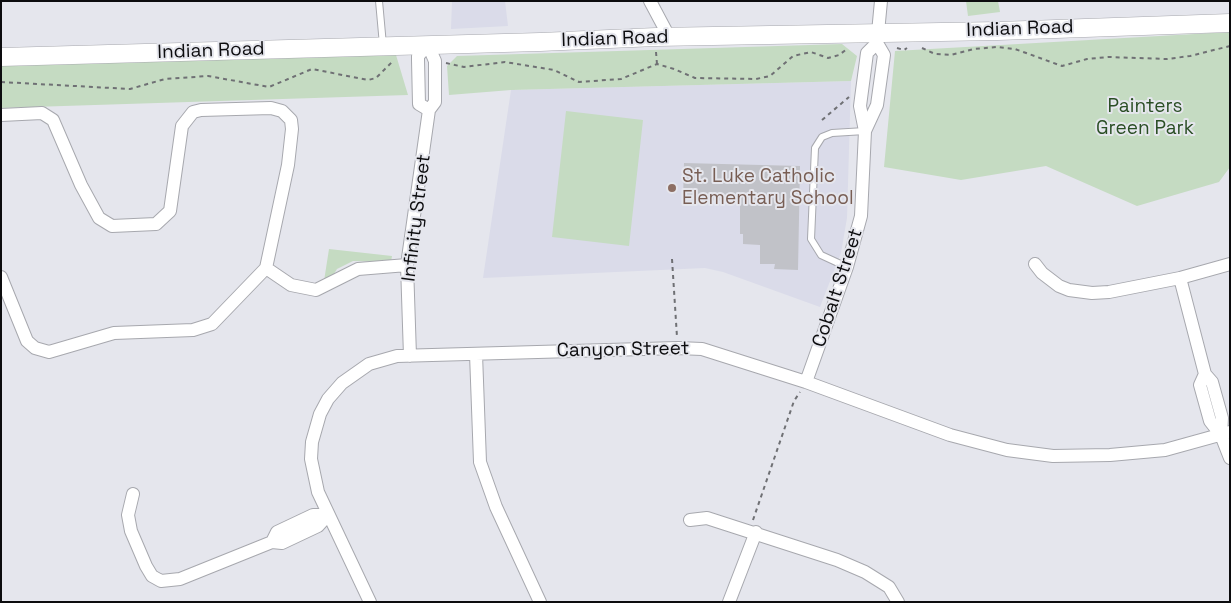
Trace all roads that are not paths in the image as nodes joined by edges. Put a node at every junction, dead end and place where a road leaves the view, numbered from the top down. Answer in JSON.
{"nodes":[{"id":1,"x":379,"y":1,"type":"edge"},
{"id":2,"x":650,"y":1,"type":"edge"},
{"id":3,"x":881,"y":1,"type":"edge"},
{"id":4,"x":1230,"y":24,"type":"edge"},
{"id":5,"x":666,"y":37,"type":"junction"},
{"id":6,"x":878,"y":37,"type":"junction"},
{"id":7,"x":384,"y":46,"type":"junction"},
{"id":8,"x":427,"y":55,"type":"junction"},
{"id":9,"x":1,"y":57,"type":"edge"},
{"id":10,"x":429,"y":110,"type":"junction"},
{"id":11,"x":1,"y":115,"type":"edge"},
{"id":12,"x":865,"y":131,"type":"junction"},
{"id":13,"x":1035,"y":264,"type":"dead end"},
{"id":14,"x":1230,"y":264,"type":"edge"},
{"id":15,"x":407,"y":265,"type":"junction"},
{"id":16,"x":847,"y":267,"type":"junction"},
{"id":17,"x":266,"y":268,"type":"junction"},
{"id":18,"x":1,"y":277,"type":"edge"},
{"id":19,"x":1180,"y":278,"type":"junction"},
{"id":20,"x":476,"y":354,"type":"junction"},
{"id":21,"x":410,"y":356,"type":"junction"},
{"id":22,"x":806,"y":382,"type":"junction"},
{"id":23,"x":1226,"y":433,"type":"edge"},
{"id":24,"x":1230,"y":458,"type":"edge"},
{"id":25,"x":133,"y":494,"type":"dead end"},
{"id":26,"x":328,"y":515,"type":"junction"},
{"id":27,"x":690,"y":520,"type":"dead end"},
{"id":28,"x":756,"y":532,"type":"junction"},
{"id":29,"x":370,"y":602,"type":"edge"},
{"id":30,"x":540,"y":602,"type":"edge"},
{"id":31,"x":729,"y":602,"type":"edge"},
{"id":32,"x":898,"y":602,"type":"edge"}],
"edges":[{"from":1,"to":7,"type":"lane"},
{"from":2,"to":5,"type":"street"},
{"from":3,"to":6,"type":"street"},
{"from":4,"to":6,"type":"street","name":"Indian Road"},
{"from":5,"to":6,"type":"street","name":"Indian Road"},
{"from":5,"to":8,"type":"street","name":"Indian Road"},
{"from":6,"to":12,"type":"street","name":"Cobalt Street"},
{"from":7,"to":8,"type":"street","name":"Indian Road"},
{"from":7,"to":9,"type":"street","name":"Indian Road"},
{"from":8,"to":10,"type":"street","name":"Infinity Street"},
{"from":8,"to":10,"type":"street"},
{"from":10,"to":15,"type":"street","name":"Infinity Street"},
{"from":11,"to":17,"type":"street"},
{"from":12,"to":16,"type":"street","name":"Cobalt Street"},
{"from":12,"to":16,"type":"lane"},
{"from":13,"to":19,"type":"street"},
{"from":14,"to":19,"type":"street"},
{"from":15,"to":17,"type":"street"},
{"from":15,"to":21,"type":"street","name":"Infinity Street"},
{"from":16,"to":22,"type":"street","name":"Cobalt Street"},
{"from":17,"to":18,"type":"street"},
{"from":19,"to":23,"type":"street"},
{"from":20,"to":21,"type":"street","name":"Canyon Street"},
{"from":20,"to":22,"type":"street","name":"Canyon Street"},
{"from":20,"to":30,"type":"street"},
{"from":21,"to":26,"type":"street","name":"Canyon Street"},
{"from":22,"to":23,"type":"street","name":"Canyon Street"},
{"from":23,"to":24,"type":"street"},
{"from":25,"to":26,"type":"street"},
{"from":26,"to":29,"type":"street","name":"Canyon Street"},
{"from":27,"to":28,"type":"street"},
{"from":28,"to":31,"type":"street"},
{"from":28,"to":32,"type":"street"}]}
